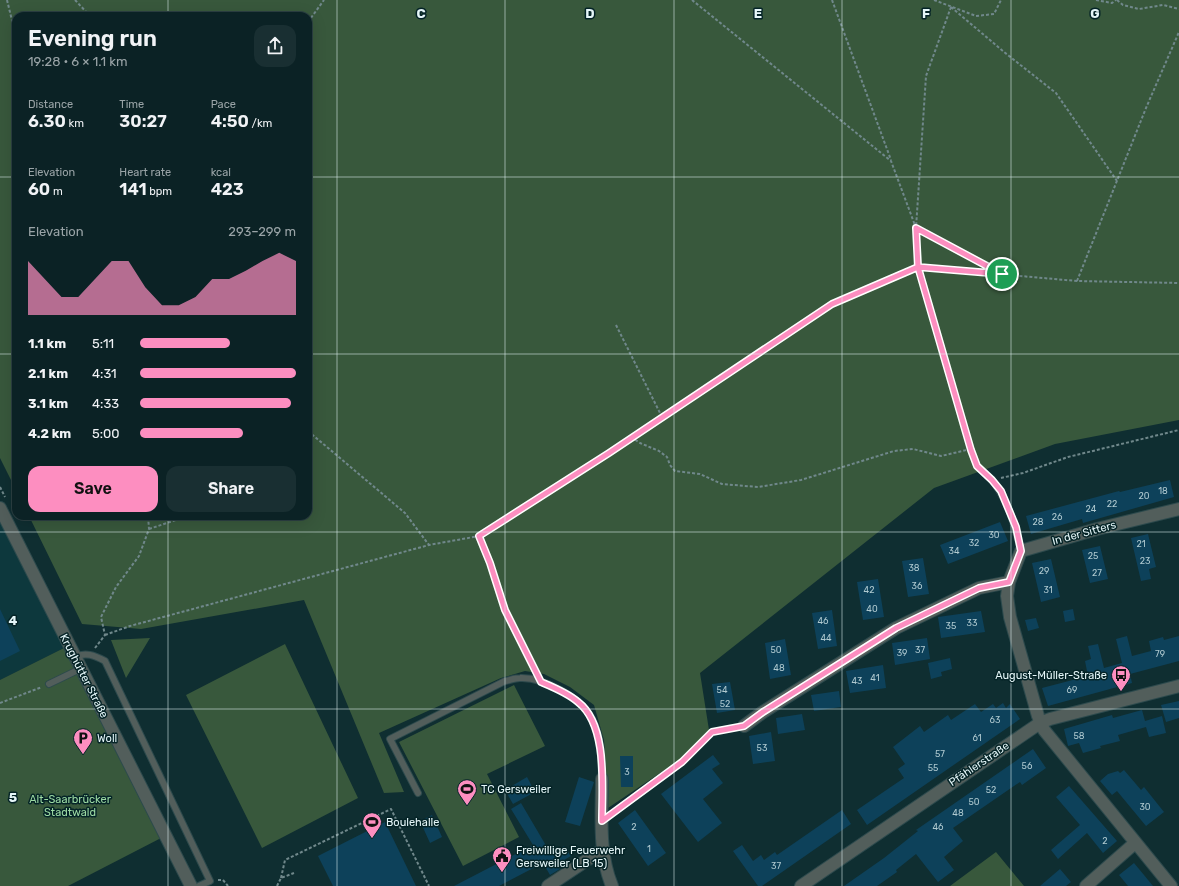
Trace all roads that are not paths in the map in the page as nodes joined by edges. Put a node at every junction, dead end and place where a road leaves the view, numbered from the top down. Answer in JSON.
{"nodes":[{"id":1,"x":992,"y":480,"type":"road end"},
{"id":2,"x":0,"y":508,"type":"edge"},
{"id":3,"x":1179,"y":509,"type":"edge"},
{"id":4,"x":1021,"y":551,"type":"junction"},
{"id":5,"x":1009,"y":582,"type":"junction"},
{"id":6,"x":74,"y":657,"type":"junction"},
{"id":7,"x":80,"y":669,"type":"junction"},
{"id":8,"x":49,"y":684,"type":"road end"},
{"id":9,"x":1179,"y":686,"type":"edge"},
{"id":10,"x":1040,"y":723,"type":"junction"},
{"id":11,"x":744,"y":726,"type":"road end"},
{"id":12,"x":602,"y":779,"type":"joint"},
{"id":13,"x":418,"y":793,"type":"dead end"},
{"id":14,"x":1134,"y":843,"type":"junction"},
{"id":15,"x":602,"y":850,"type":"junction"},
{"id":16,"x":211,"y":884,"type":"edge"},
{"id":17,"x":191,"y":886,"type":"edge"},
{"id":18,"x":199,"y":886,"type":"edge"},
{"id":19,"x":548,"y":886,"type":"edge"},
{"id":20,"x":612,"y":886,"type":"edge"},
{"id":21,"x":801,"y":886,"type":"edge"},
{"id":22,"x":1086,"y":886,"type":"edge"},
{"id":23,"x":1171,"y":886,"type":"edge"}],
"edges":[{"from":1,"to":4,"type":"lane"},
{"from":2,"to":6,"type":"street","name":"Krughütter Straße"},
{"from":3,"to":4,"type":"street","name":"In der Sitters"},
{"from":4,"to":5,"type":"street"},
{"from":5,"to":10,"type":"street"},
{"from":5,"to":11,"type":"street"},
{"from":6,"to":7,"type":"street","name":"Krughütter Straße"},
{"from":6,"to":16,"type":"lane"},
{"from":7,"to":8,"type":"lane"},
{"from":7,"to":17,"type":"street","name":"Krughütter Straße"},
{"from":9,"to":10,"type":"street","name":"Pfählerstraße"},
{"from":10,"to":14,"type":"street"},
{"from":10,"to":21,"type":"street","name":"Pfählerstraße"},
{"from":12,"to":13,"type":"lane"},
{"from":12,"to":15,"type":"street"},
{"from":14,"to":22,"type":"street"},
{"from":14,"to":23,"type":"street"},
{"from":15,"to":19,"type":"street"},
{"from":15,"to":20,"type":"street"},
{"from":16,"to":18,"type":"lane"}]}
